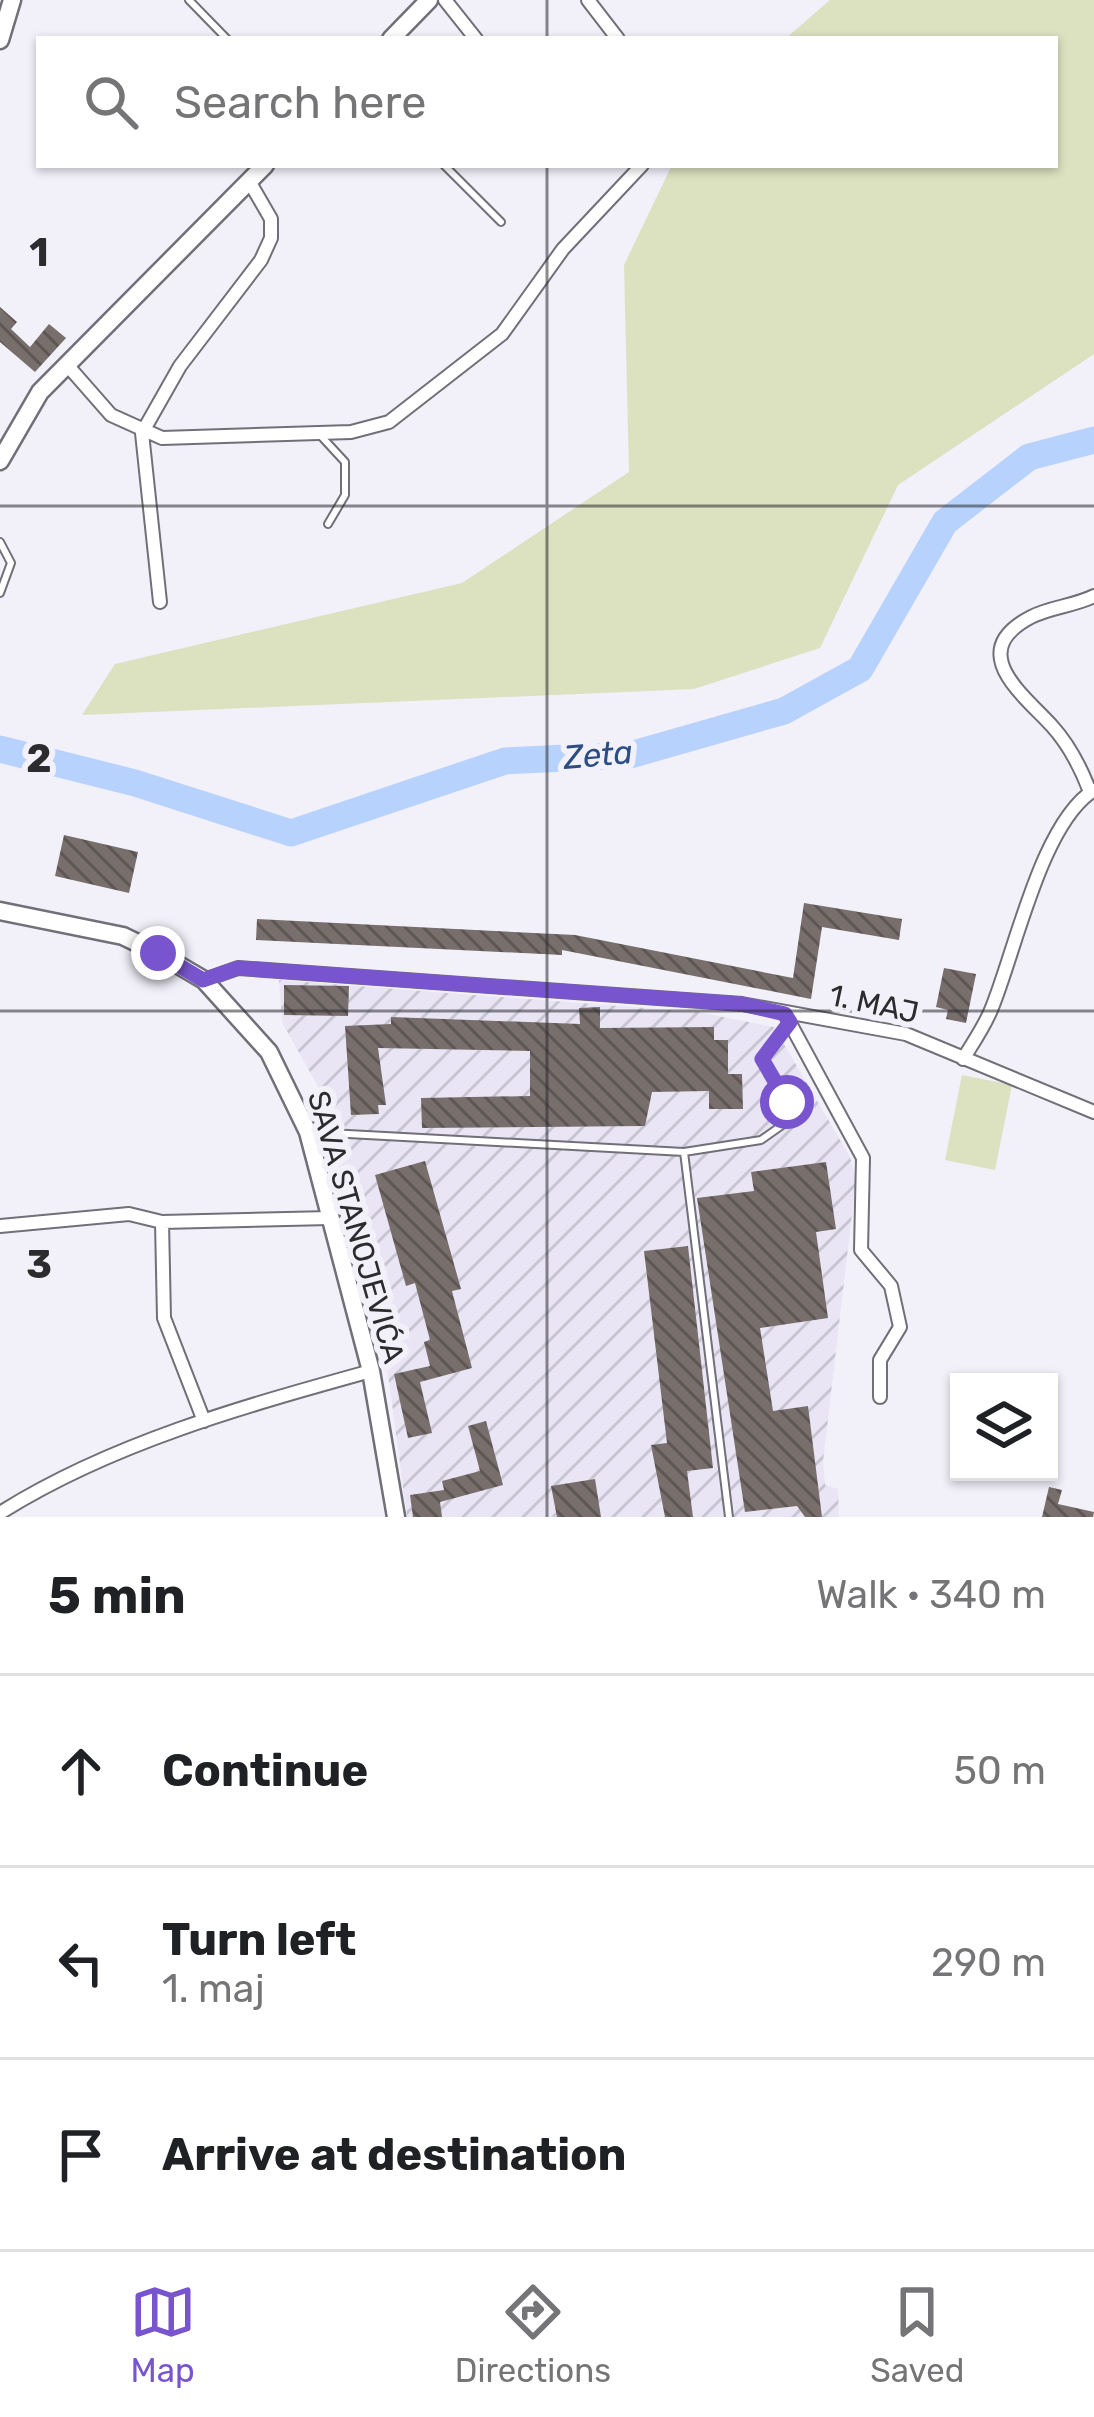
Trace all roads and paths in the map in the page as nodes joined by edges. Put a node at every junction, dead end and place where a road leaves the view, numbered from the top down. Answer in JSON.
{"nodes":[{"id":1,"x":12,"y":0,"type":"edge"},
{"id":2,"x":189,"y":0,"type":"edge"},
{"id":3,"x":429,"y":0,"type":"edge"},
{"id":4,"x":445,"y":0,"type":"edge"},
{"id":5,"x":588,"y":0,"type":"edge"},
{"id":6,"x":224,"y":36,"type":"edge"},
{"id":7,"x":394,"y":36,"type":"edge"},
{"id":8,"x":474,"y":36,"type":"edge"},
{"id":9,"x":616,"y":36,"type":"edge"},
{"id":10,"x":0,"y":40,"type":"edge"},
{"id":11,"x":262,"y":168,"type":"edge"},
{"id":12,"x":447,"y":168,"type":"edge"},
{"id":13,"x":639,"y":168,"type":"edge"},
{"id":14,"x":249,"y":181,"type":"junction"},
{"id":15,"x":501,"y":223,"type":"dead end"},
{"id":16,"x":68,"y":366,"type":"junction"},
{"id":17,"x":142,"y":434,"type":"junction"},
{"id":18,"x":318,"y":434,"type":"junction"},
{"id":19,"x":0,"y":461,"type":"edge"},
{"id":20,"x":328,"y":524,"type":"dead end"},
{"id":21,"x":0,"y":542,"type":"edge"},
{"id":22,"x":0,"y":593,"type":"edge"},
{"id":23,"x":1094,"y":596,"type":"edge"},
{"id":24,"x":160,"y":602,"type":"dead end"},
{"id":25,"x":1093,"y":792,"type":"edge"},
{"id":26,"x":0,"y":911,"type":"edge"},
{"id":27,"x":203,"y":980,"type":"junction"},
{"id":28,"x":788,"y":1018,"type":"junction"},
{"id":29,"x":963,"y":1059,"type":"junction"},
{"id":30,"x":1094,"y":1112,"type":"edge"},
{"id":31,"x":308,"y":1132,"type":"junction"},
{"id":32,"x":684,"y":1152,"type":"junction"},
{"id":33,"x":330,"y":1218,"type":"junction"},
{"id":34,"x":162,"y":1222,"type":"junction"},
{"id":35,"x":0,"y":1226,"type":"edge"},
{"id":36,"x":370,"y":1371,"type":"junction"},
{"id":37,"x":880,"y":1396,"type":"dead end"},
{"id":38,"x":204,"y":1421,"type":"junction"},
{"id":39,"x":0,"y":1513,"type":"edge"},
{"id":40,"x":396,"y":1517,"type":"edge"},
{"id":41,"x":728,"y":1517,"type":"edge"}],
"edges":[{"from":1,"to":10,"type":"street"},
{"from":2,"to":6,"type":"lane"},
{"from":3,"to":7,"type":"street"},
{"from":4,"to":8,"type":"street"},
{"from":5,"to":9,"type":"street"},
{"from":11,"to":14,"type":"street"},
{"from":12,"to":15,"type":"lane"},
{"from":13,"to":18,"type":"street"},
{"from":14,"to":16,"type":"street"},
{"from":14,"to":17,"type":"street"},
{"from":16,"to":17,"type":"street"},
{"from":16,"to":19,"type":"street"},
{"from":17,"to":18,"type":"street"},
{"from":17,"to":24,"type":"street"},
{"from":18,"to":20,"type":"lane"},
{"from":21,"to":22,"type":"lane"},
{"from":23,"to":25,"type":"street"},
{"from":25,"to":29,"type":"street"},
{"from":26,"to":27,"type":"street"},
{"from":27,"to":28,"type":"street","name":"1. MAJ"},
{"from":27,"to":31,"type":"street","name":"SAVA STANOJEVIĆA"},
{"from":28,"to":29,"type":"street","name":"1. MAJ"},
{"from":28,"to":32,"type":"lane"},
{"from":28,"to":37,"type":"street"},
{"from":29,"to":30,"type":"street","name":"1. MAJ"},
{"from":31,"to":32,"type":"lane"},
{"from":31,"to":33,"type":"street","name":"SAVA STANOJEVIĆA"},
{"from":32,"to":41,"type":"lane"},
{"from":33,"to":34,"type":"street"},
{"from":33,"to":36,"type":"street","name":"SAVA STANOJEVIĆA"},
{"from":34,"to":35,"type":"street"},
{"from":34,"to":38,"type":"street"},
{"from":36,"to":38,"type":"street"},
{"from":36,"to":40,"type":"street","name":"SAVA STANOJEVIĆA"},
{"from":38,"to":39,"type":"street"}]}
